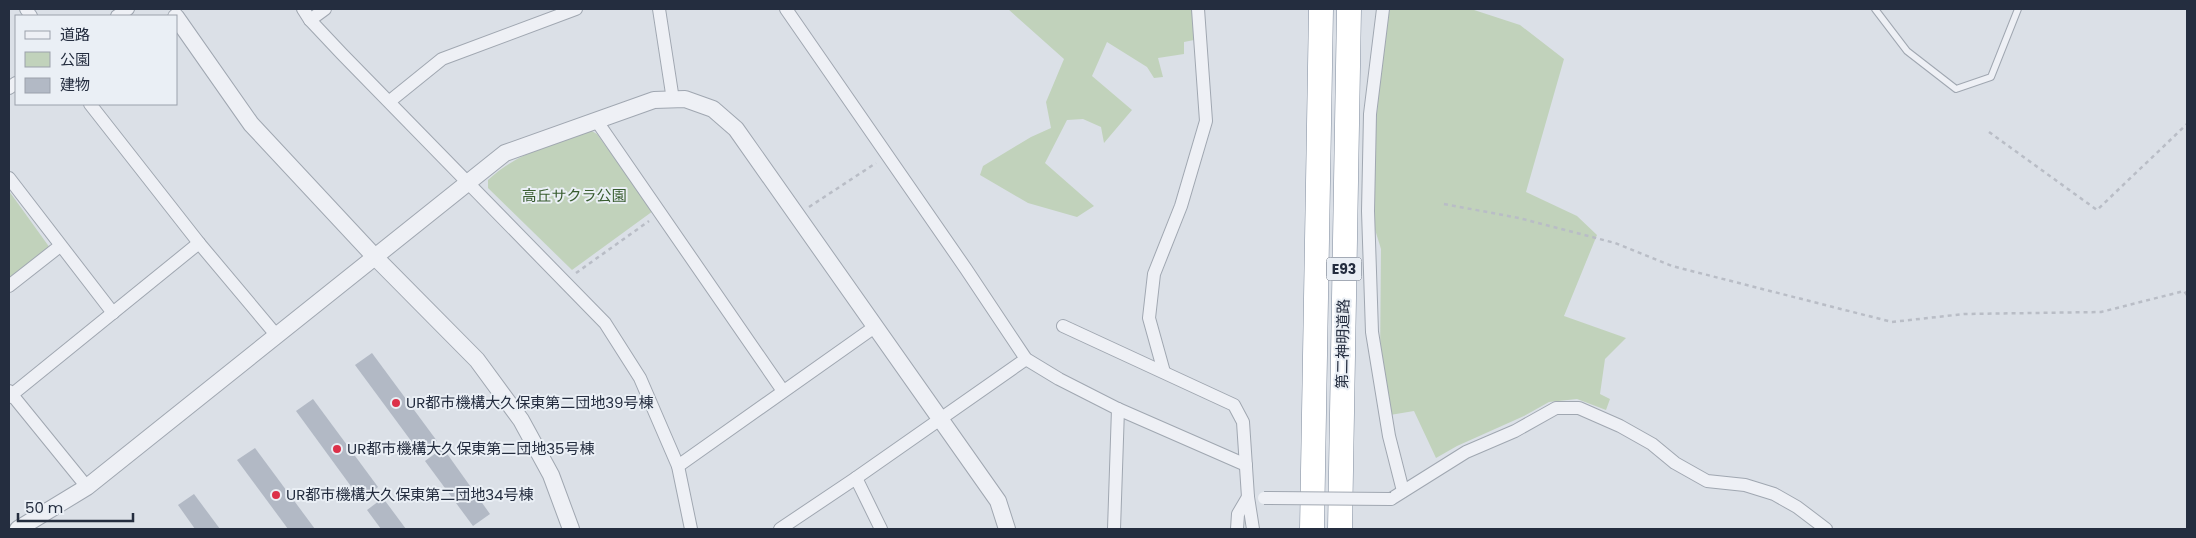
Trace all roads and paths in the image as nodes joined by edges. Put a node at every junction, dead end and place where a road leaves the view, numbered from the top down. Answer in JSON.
{"nodes":[{"id":1,"x":303,"y":9,"type":"edge"},
{"id":2,"x":325,"y":9,"type":"edge"},
{"id":3,"x":576,"y":9,"type":"edge"},
{"id":4,"x":659,"y":9,"type":"edge"},
{"id":5,"x":786,"y":9,"type":"edge"},
{"id":6,"x":1198,"y":9,"type":"edge"},
{"id":7,"x":1321,"y":9,"type":"edge"},
{"id":8,"x":1349,"y":9,"type":"edge"},
{"id":9,"x":1383,"y":9,"type":"edge"},
{"id":10,"x":1875,"y":9,"type":"edge"},
{"id":11,"x":2018,"y":9,"type":"edge"},
{"id":12,"x":178,"y":19,"type":"edge"},
{"id":13,"x":310,"y":20,"type":"junction"},
{"id":14,"x":673,"y":100,"type":"junction"},
{"id":15,"x":390,"y":101,"type":"junction"},
{"id":16,"x":91,"y":105,"type":"edge"},
{"id":17,"x":596,"y":120,"type":"junction"},
{"id":18,"x":2187,"y":124,"type":"edge"},
{"id":19,"x":1989,"y":132,"type":"dead end"},
{"id":20,"x":888,"y":155,"type":"junction"},
{"id":21,"x":9,"y":178,"type":"edge"},
{"id":22,"x":468,"y":183,"type":"junction"},
{"id":23,"x":1444,"y":204,"type":"dead end"},
{"id":24,"x":660,"y":213,"type":"junction"},
{"id":25,"x":797,"y":215,"type":"junction"},
{"id":26,"x":199,"y":243,"type":"junction"},
{"id":27,"x":60,"y":246,"type":"junction"},
{"id":28,"x":375,"y":257,"type":"junction"},
{"id":29,"x":564,"y":281,"type":"junction"},
{"id":30,"x":9,"y":286,"type":"edge"},
{"id":31,"x":2187,"y":295,"type":"edge"},
{"id":32,"x":113,"y":313,"type":"junction"},
{"id":33,"x":876,"y":326,"type":"junction"},
{"id":34,"x":1063,"y":326,"type":"dead end"},
{"id":35,"x":277,"y":336,"type":"junction"},
{"id":36,"x":1026,"y":359,"type":"junction"},
{"id":37,"x":1164,"y":372,"type":"junction"},
{"id":38,"x":783,"y":391,"type":"junction"},
{"id":39,"x":10,"y":394,"type":"edge"},
{"id":40,"x":1118,"y":409,"type":"junction"},
{"id":41,"x":940,"y":418,"type":"junction"},
{"id":42,"x":1246,"y":465,"type":"junction"},
{"id":43,"x":678,"y":466,"type":"junction"},
{"id":44,"x":856,"y":478,"type":"junction"},
{"id":45,"x":87,"y":487,"type":"junction"},
{"id":46,"x":1403,"y":491,"type":"junction"},
{"id":47,"x":1248,"y":497,"type":"junction"},
{"id":48,"x":18,"y":529,"type":"edge"},
{"id":49,"x":571,"y":529,"type":"edge"},
{"id":50,"x":691,"y":529,"type":"edge"},
{"id":51,"x":780,"y":529,"type":"edge"},
{"id":52,"x":881,"y":529,"type":"edge"},
{"id":53,"x":1007,"y":529,"type":"edge"},
{"id":54,"x":1114,"y":529,"type":"edge"},
{"id":55,"x":1237,"y":529,"type":"edge"},
{"id":56,"x":1253,"y":529,"type":"edge"},
{"id":57,"x":1312,"y":529,"type":"edge"},
{"id":58,"x":1340,"y":529,"type":"edge"},
{"id":59,"x":1826,"y":529,"type":"edge"}],
"edges":[{"from":1,"to":13,"type":"street"},
{"from":2,"to":13,"type":"street"},
{"from":3,"to":15,"type":"street"},
{"from":4,"to":14,"type":"street"},
{"from":5,"to":20,"type":"street"},
{"from":6,"to":37,"type":"street"},
{"from":7,"to":57,"type":"highway","name":"第二神明道路","number":"E93"},
{"from":8,"to":58,"type":"highway","name":"第二神明道路","number":"E93"},
{"from":9,"to":46,"type":"street"},
{"from":10,"to":11,"type":"lane"},
{"from":12,"to":28,"type":"street"},
{"from":13,"to":15,"type":"street"},
{"from":14,"to":17,"type":"street"},
{"from":14,"to":25,"type":"street"},
{"from":15,"to":22,"type":"street"},
{"from":16,"to":26,"type":"street"},
{"from":17,"to":22,"type":"street"},
{"from":17,"to":24,"type":"street"},
{"from":18,"to":19,"type":"path"},
{"from":20,"to":25,"type":"path"},
{"from":20,"to":36,"type":"street"},
{"from":21,"to":27,"type":"street"},
{"from":22,"to":28,"type":"street"},
{"from":22,"to":29,"type":"street"},
{"from":23,"to":31,"type":"path"},
{"from":24,"to":29,"type":"path"},
{"from":24,"to":38,"type":"street"},
{"from":25,"to":33,"type":"street"},
{"from":26,"to":32,"type":"street"},
{"from":26,"to":35,"type":"street"},
{"from":27,"to":30,"type":"street"},
{"from":27,"to":32,"type":"street"},
{"from":28,"to":35,"type":"street"},
{"from":28,"to":49,"type":"street"},
{"from":29,"to":43,"type":"street"},
{"from":32,"to":39,"type":"street"},
{"from":33,"to":38,"type":"street"},
{"from":33,"to":41,"type":"street"},
{"from":34,"to":37,"type":"street"},
{"from":35,"to":45,"type":"street"},
{"from":36,"to":40,"type":"street"},
{"from":36,"to":41,"type":"street"},
{"from":37,"to":42,"type":"street"},
{"from":38,"to":43,"type":"street"},
{"from":39,"to":45,"type":"street"},
{"from":40,"to":42,"type":"street"},
{"from":40,"to":54,"type":"street"},
{"from":41,"to":44,"type":"street"},
{"from":41,"to":53,"type":"street"},
{"from":42,"to":47,"type":"street"},
{"from":43,"to":50,"type":"street"},
{"from":44,"to":51,"type":"street"},
{"from":44,"to":52,"type":"street"},
{"from":45,"to":48,"type":"street"},
{"from":46,"to":47,"type":"street","bridge":true},
{"from":46,"to":59,"type":"street"},
{"from":47,"to":55,"type":"street"},
{"from":47,"to":56,"type":"street"}]}
